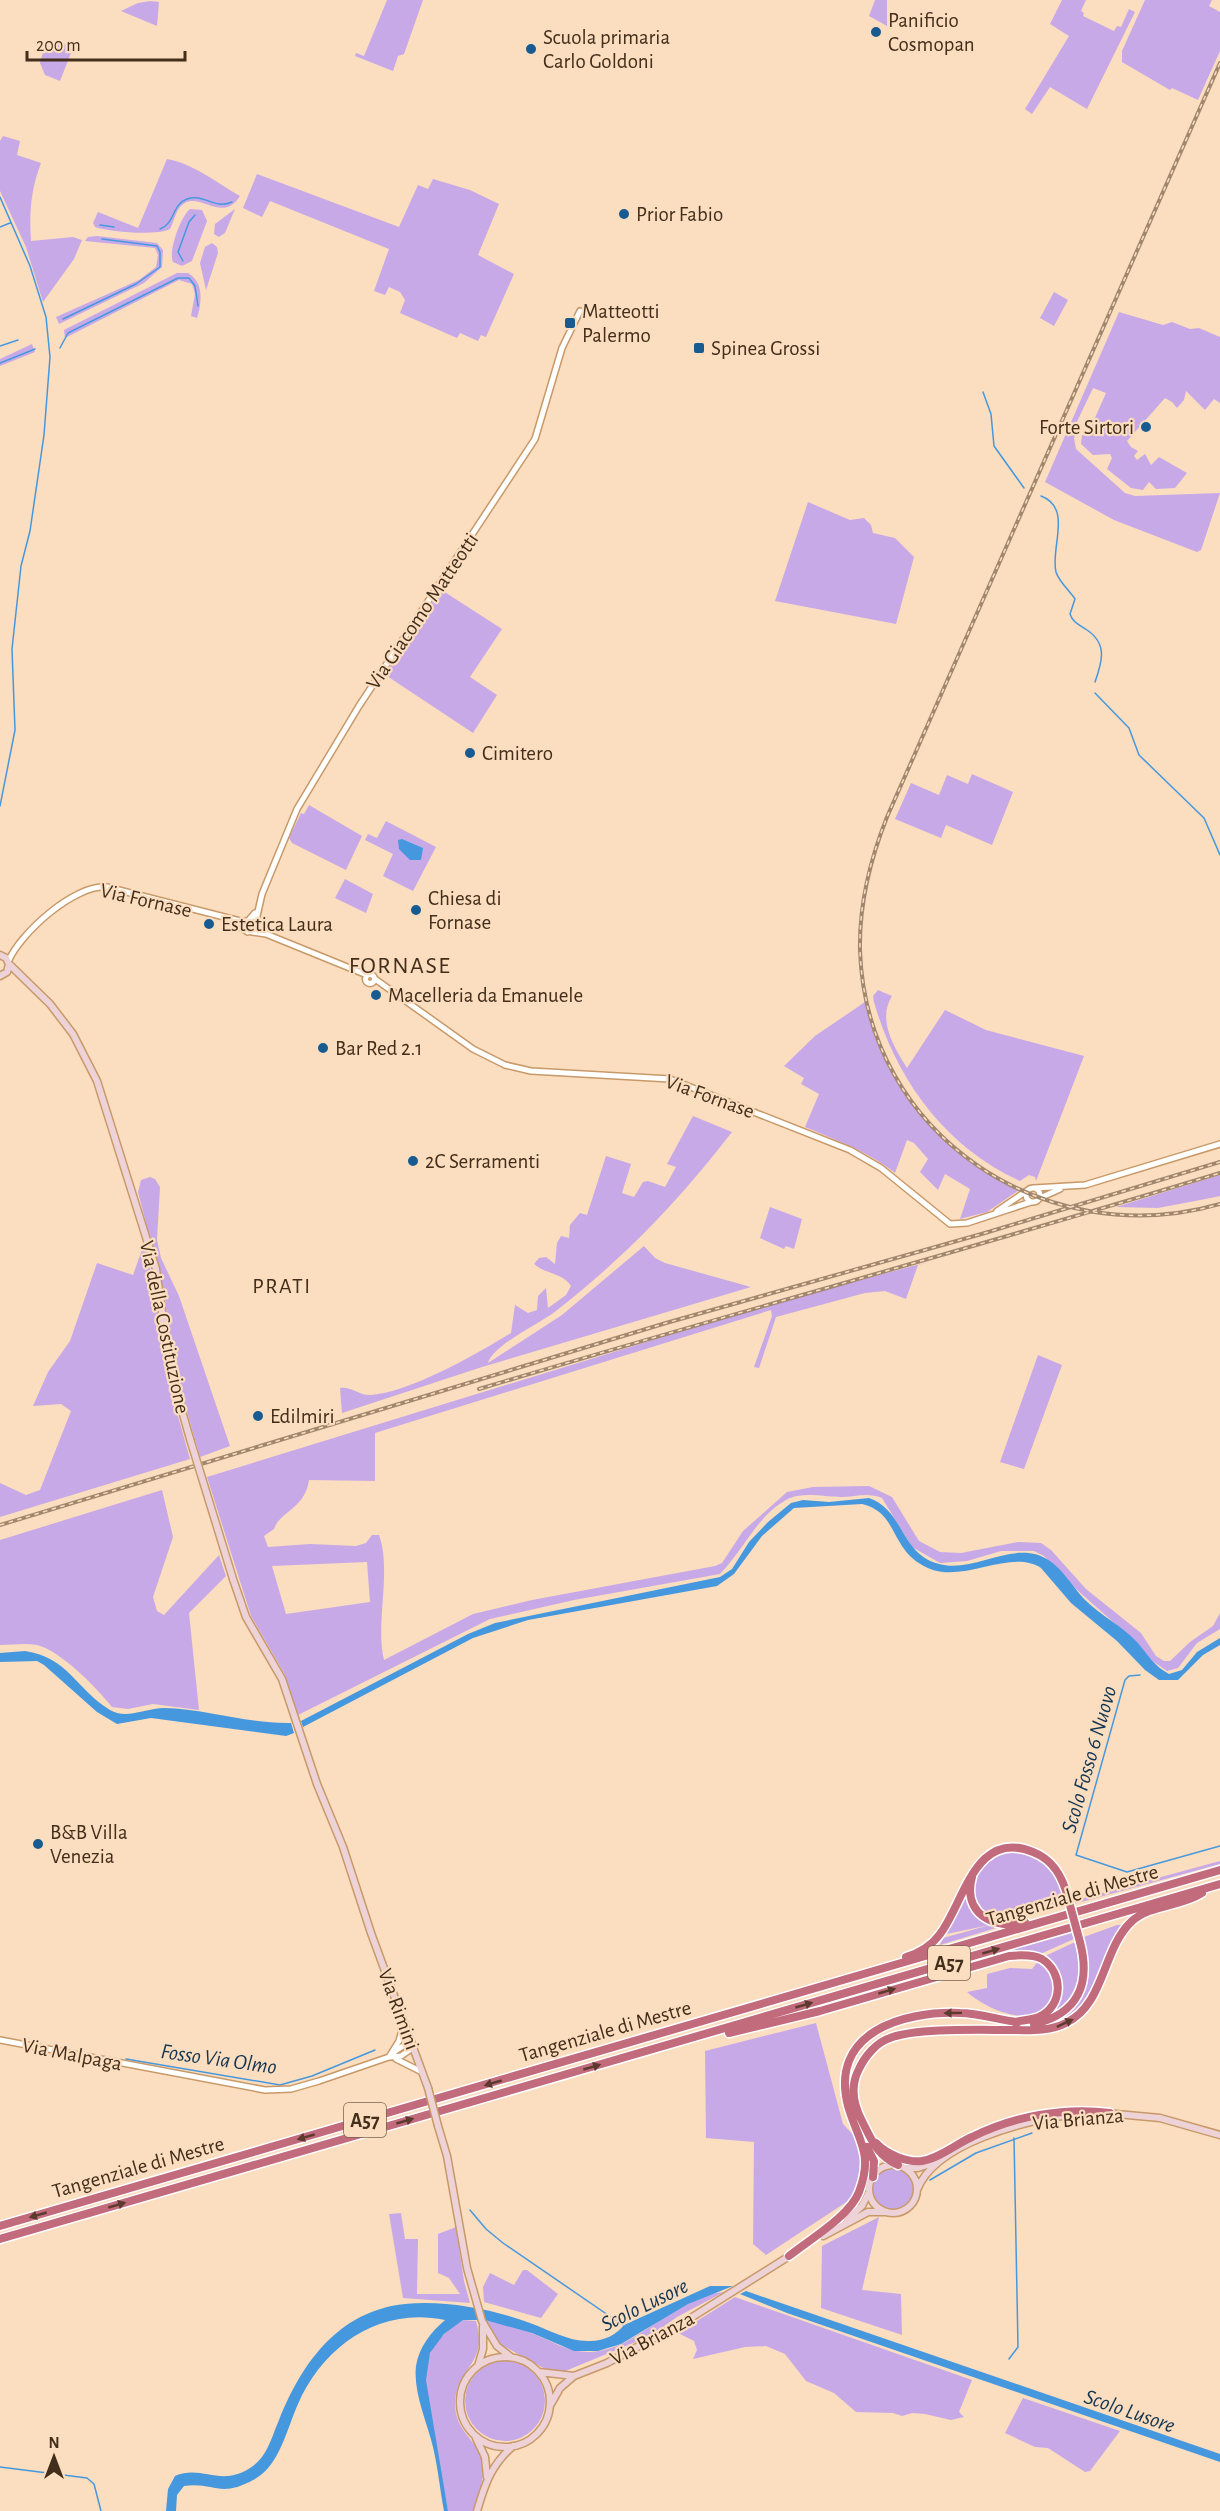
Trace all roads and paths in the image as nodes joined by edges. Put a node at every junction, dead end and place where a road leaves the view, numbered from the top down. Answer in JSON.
{"nodes":[{"id":1,"x":580,"y":311,"type":"dead end"},
{"id":2,"x":249,"y":924,"type":"junction"},
{"id":3,"x":266,"y":934,"type":"junction"},
{"id":4,"x":16,"y":950,"type":"junction"},
{"id":5,"x":1,"y":956,"type":"edge"},
{"id":6,"x":9,"y":963,"type":"junction"},
{"id":7,"x":1,"y":976,"type":"edge"},
{"id":8,"x":23,"y":980,"type":"junction"},
{"id":9,"x":113,"y":1130,"type":"junction"},
{"id":10,"x":1220,"y":1144,"type":"edge"},
{"id":11,"x":127,"y":1159,"type":"dead end"},
{"id":12,"x":136,"y":1187,"type":"dead end"},
{"id":13,"x":1066,"y":1188,"type":"junction"},
{"id":14,"x":1031,"y":1189,"type":"junction"},
{"id":15,"x":1040,"y":1198,"type":"junction"},
{"id":16,"x":1031,"y":1202,"type":"junction"},
{"id":17,"x":988,"y":1216,"type":"junction"},
{"id":18,"x":143,"y":1225,"type":"junction"},
{"id":19,"x":295,"y":1719,"type":"joint"},
{"id":20,"x":1220,"y":1870,"type":"edge"},
{"id":21,"x":974,"y":1871,"type":"junction"},
{"id":22,"x":1220,"y":1884,"type":"edge"},
{"id":23,"x":1210,"y":1887,"type":"junction"},
{"id":24,"x":1062,"y":1917,"type":"junction"},
{"id":25,"x":836,"y":1983,"type":"junction"},
{"id":26,"x":404,"y":2021,"type":"junction"},
{"id":27,"x":1015,"y":2022,"type":"junction"},
{"id":28,"x":1042,"y":2022,"type":"junction"},
{"id":29,"x":1007,"y":2030,"type":"junction"},
{"id":30,"x":687,"y":2039,"type":"junction"},
{"id":31,"x":0,"y":2040,"type":"edge"},
{"id":32,"x":414,"y":2046,"type":"junction"},
{"id":33,"x":389,"y":2057,"type":"junction"},
{"id":34,"x":422,"y":2072,"type":"junction"},
{"id":35,"x":1110,"y":2113,"type":"junction"},
{"id":36,"x":1220,"y":2135,"type":"edge"},
{"id":37,"x":865,"y":2137,"type":"junction"},
{"id":38,"x":942,"y":2160,"type":"junction"},
{"id":39,"x":902,"y":2166,"type":"junction"},
{"id":40,"x":873,"y":2177,"type":"junction"},
{"id":41,"x":917,"y":2190,"type":"junction"},
{"id":42,"x":870,"y":2191,"type":"junction"},
{"id":43,"x":886,"y":2212,"type":"junction"},
{"id":44,"x":0,"y":2226,"type":"edge"},
{"id":45,"x":837,"y":2227,"type":"junction"},
{"id":46,"x":0,"y":2239,"type":"edge"},
{"id":47,"x":789,"y":2256,"type":"junction"},
{"id":48,"x":482,"y":2323,"type":"junction"},
{"id":49,"x":512,"y":2357,"type":"junction"},
{"id":50,"x":478,"y":2366,"type":"junction"},
{"id":51,"x":539,"y":2372,"type":"junction"},
{"id":52,"x":574,"y":2376,"type":"junction"},
{"id":53,"x":550,"y":2404,"type":"junction"},
{"id":54,"x":475,"y":2435,"type":"junction"},
{"id":55,"x":513,"y":2446,"type":"junction"},
{"id":56,"x":487,"y":2477,"type":"junction"},
{"id":57,"x":477,"y":2511,"type":"edge"}],
"edges":[{"from":1,"to":2,"type":"street","name":"Via Giacomo Matteotti"},
{"from":2,"to":3,"type":"street","name":"Via Fornase"},
{"from":2,"to":3,"type":"street","name":"Via Fornase"},
{"from":2,"to":4,"type":"street","name":"Via Fornase"},
{"from":3,"to":17,"type":"street","name":"Via Fornase"},
{"from":4,"to":5,"type":"street","name":"Via Fornase"},
{"from":4,"to":6,"type":"street","name":"Via Fornase"},
{"from":5,"to":6,"type":"main road","name":"Via della Costituzione"},
{"from":6,"to":7,"type":"main road"},
{"from":6,"to":8,"type":"main road","name":"Via della Costituzione"},
{"from":7,"to":8,"type":"main road"},
{"from":8,"to":9,"type":"main road","name":"Via della Costituzione"},
{"from":9,"to":11,"type":"main road"},
{"from":9,"to":18,"type":"main road","name":"Via della Costituzione"},
{"from":10,"to":13,"type":"street","name":"Via Fornase"},
{"from":12,"to":18,"type":"main road"},
{"from":13,"to":14,"type":"street","name":"Via Fornase"},
{"from":13,"to":15,"type":"street","name":"Via Fornase"},
{"from":14,"to":15,"type":"street"},
{"from":14,"to":16,"type":"street"},
{"from":14,"to":17,"type":"street","name":"Via Fornase"},
{"from":15,"to":16,"type":"street","name":"Via Fornase"},
{"from":16,"to":17,"type":"street","name":"Via Fornase"},
{"from":18,"to":19,"type":"main road","name":"Via della Costituzione","bridge":true},
{"from":19,"to":26,"type":"main road","name":"Via Rimini"},
{"from":20,"to":24,"type":"highway","name":"Tangenziale di Mestre","number":"A57"},
{"from":21,"to":24,"type":"highway","number":"A57"},
{"from":21,"to":25,"type":"highway","number":"A57"},
{"from":21,"to":28,"type":"highway","number":"A57","bridge":true},
{"from":22,"to":23,"type":"highway","name":"Tangenziale di Mestre","number":"A57"},
{"from":29,"to":23,"type":"highway","number":"A57","one_way":true},
{"from":30,"to":23,"type":"highway","name":"Tangenziale di Mestre","number":"A57","one_way":true},
{"from":24,"to":25,"type":"highway","name":"Tangenziale di Mestre","number":"A57"},
{"from":25,"to":44,"type":"highway","name":"Tangenziale di Mestre","number":"A57","one_way":true},
{"from":26,"to":32,"type":"main road","name":"Via Rimini"},
{"from":26,"to":33,"type":"street"},
{"from":27,"to":28,"type":"highway","number":"A57"},
{"from":30,"to":27,"type":"highway","number":"A57","one_way":true},
{"from":27,"to":37,"type":"highway","number":"A57","one_way":true},
{"from":28,"to":29,"type":"highway","number":"A57"},
{"from":29,"to":37,"type":"highway","number":"A57"},
{"from":46,"to":30,"type":"highway","name":"Tangenziale di Mestre","number":"A57","one_way":true},
{"from":31,"to":33,"type":"street","name":"Via Malpaga"},
{"from":32,"to":33,"type":"street"},
{"from":32,"to":33,"type":"street"},
{"from":32,"to":34,"type":"main road","name":"Via Rimini"},
{"from":33,"to":34,"type":"street"},
{"from":34,"to":48,"type":"main road","name":"Via Rimini","bridge":true},
{"from":35,"to":36,"type":"main road","name":"Via Brianza"},
{"from":35,"to":37,"type":"highway","number":"A57"},
{"from":35,"to":38,"type":"main road","name":"Via Brianza"},
{"from":37,"to":39,"type":"highway","number":"A57"},
{"from":37,"to":40,"type":"highway","number":"A57"},
{"from":37,"to":47,"type":"highway","number":"A57"},
{"from":38,"to":39,"type":"main road"},
{"from":38,"to":41,"type":"main road"},
{"from":39,"to":40,"type":"main road"},
{"from":39,"to":41,"type":"main road"},
{"from":40,"to":42,"type":"main road"},
{"from":41,"to":43,"type":"main road"},
{"from":42,"to":43,"type":"main road"},
{"from":42,"to":45,"type":"main road"},
{"from":43,"to":45,"type":"main road"},
{"from":45,"to":47,"type":"main road"},
{"from":47,"to":52,"type":"main road","name":"Via Brianza"},
{"from":48,"to":49,"type":"main road"},
{"from":48,"to":50,"type":"main road"},
{"from":49,"to":50,"type":"main road"},
{"from":49,"to":51,"type":"main road"},
{"from":50,"to":54,"type":"main road"},
{"from":51,"to":52,"type":"main road","name":"Via Brianza"},
{"from":51,"to":53,"type":"main road"},
{"from":52,"to":53,"type":"main road","name":"Via Brianza"},
{"from":53,"to":55,"type":"main road"},
{"from":54,"to":55,"type":"main road"},
{"from":54,"to":56,"type":"main road"},
{"from":55,"to":56,"type":"main road"},
{"from":56,"to":57,"type":"main road"}]}
